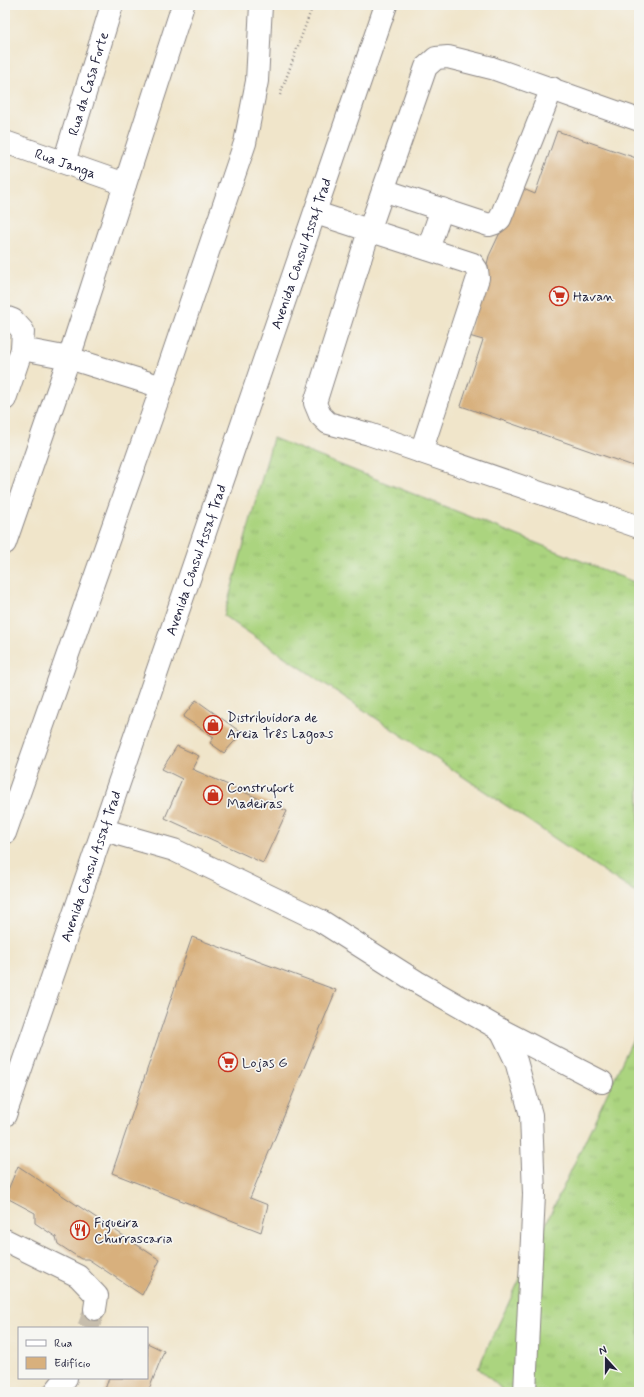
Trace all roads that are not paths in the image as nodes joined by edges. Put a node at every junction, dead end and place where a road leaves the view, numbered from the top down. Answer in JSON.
{"nodes":[{"id":1,"x":112,"y":5,"type":"edge"},
{"id":2,"x":183,"y":5,"type":"edge"},
{"id":3,"x":261,"y":5,"type":"edge"},
{"id":4,"x":386,"y":5,"type":"edge"},
{"id":5,"x":552,"y":88,"type":"junction"},
{"id":6,"x":639,"y":120,"type":"edge"},
{"id":7,"x":5,"y":142,"type":"edge"},
{"id":8,"x":64,"y":162,"type":"junction"},
{"id":9,"x":125,"y":184,"type":"junction"},
{"id":10,"x":383,"y":190,"type":"junction"},
{"id":11,"x":442,"y":209,"type":"junction"},
{"id":12,"x":316,"y":213,"type":"junction"},
{"id":13,"x":369,"y":231,"type":"junction"},
{"id":14,"x":428,"y":249,"type":"junction"},
{"id":15,"x":5,"y":317,"type":"edge"},
{"id":16,"x":22,"y":348,"type":"junction"},
{"id":17,"x":69,"y":358,"type":"junction"},
{"id":18,"x":162,"y":388,"type":"junction"},
{"id":19,"x":5,"y":399,"type":"edge"},
{"id":20,"x":421,"y":452,"type":"junction"},
{"id":21,"x":639,"y":527,"type":"edge"},
{"id":22,"x":5,"y":542,"type":"edge"},
{"id":23,"x":104,"y":830,"type":"junction"},
{"id":24,"x":5,"y":833,"type":"edge"},
{"id":25,"x":501,"y":1030,"type":"junction"},
{"id":26,"x":602,"y":1082,"type":"dead end"},
{"id":27,"x":5,"y":1115,"type":"edge"},
{"id":28,"x":5,"y":1240,"type":"edge"},
{"id":29,"x":95,"y":1309,"type":"tunnel mouth"},
{"id":30,"x":65,"y":1379,"type":"edge"},
{"id":31,"x":55,"y":1392,"type":"edge"},
{"id":32,"x":525,"y":1392,"type":"edge"}],
"edges":[{"from":1,"to":8,"type":"main road","name":"Rua da Casa Forte"},
{"from":2,"to":9,"type":"main road"},
{"from":3,"to":18,"type":"main road"},
{"from":4,"to":12,"type":"main road","name":"Avenida Cônsul Assaf Trad"},
{"from":5,"to":6,"type":"main road"},
{"from":5,"to":10,"type":"main road"},
{"from":5,"to":11,"type":"main road"},
{"from":7,"to":8,"type":"main road","name":"Rua Janga"},
{"from":8,"to":9,"type":"main road","name":"Rua Janga"},
{"from":9,"to":17,"type":"main road"},
{"from":10,"to":11,"type":"main road"},
{"from":10,"to":13,"type":"main road"},
{"from":11,"to":14,"type":"main road"},
{"from":12,"to":13,"type":"main road"},
{"from":12,"to":23,"type":"main road","name":"Avenida Cônsul Assaf Trad"},
{"from":13,"to":14,"type":"main road"},
{"from":13,"to":20,"type":"main road"},
{"from":14,"to":20,"type":"main road"},
{"from":15,"to":16,"type":"main road"},
{"from":16,"to":17,"type":"main road"},
{"from":16,"to":19,"type":"main road"},
{"from":17,"to":18,"type":"main road"},
{"from":17,"to":22,"type":"main road"},
{"from":18,"to":24,"type":"main road"},
{"from":20,"to":21,"type":"main road"},
{"from":23,"to":25,"type":"main road"},
{"from":23,"to":27,"type":"main road","name":"Avenida Cônsul Assaf Trad"},
{"from":25,"to":26,"type":"main road"},
{"from":25,"to":32,"type":"main road"},
{"from":28,"to":29,"type":"main road"},
{"from":30,"to":31,"type":"main road"}]}
